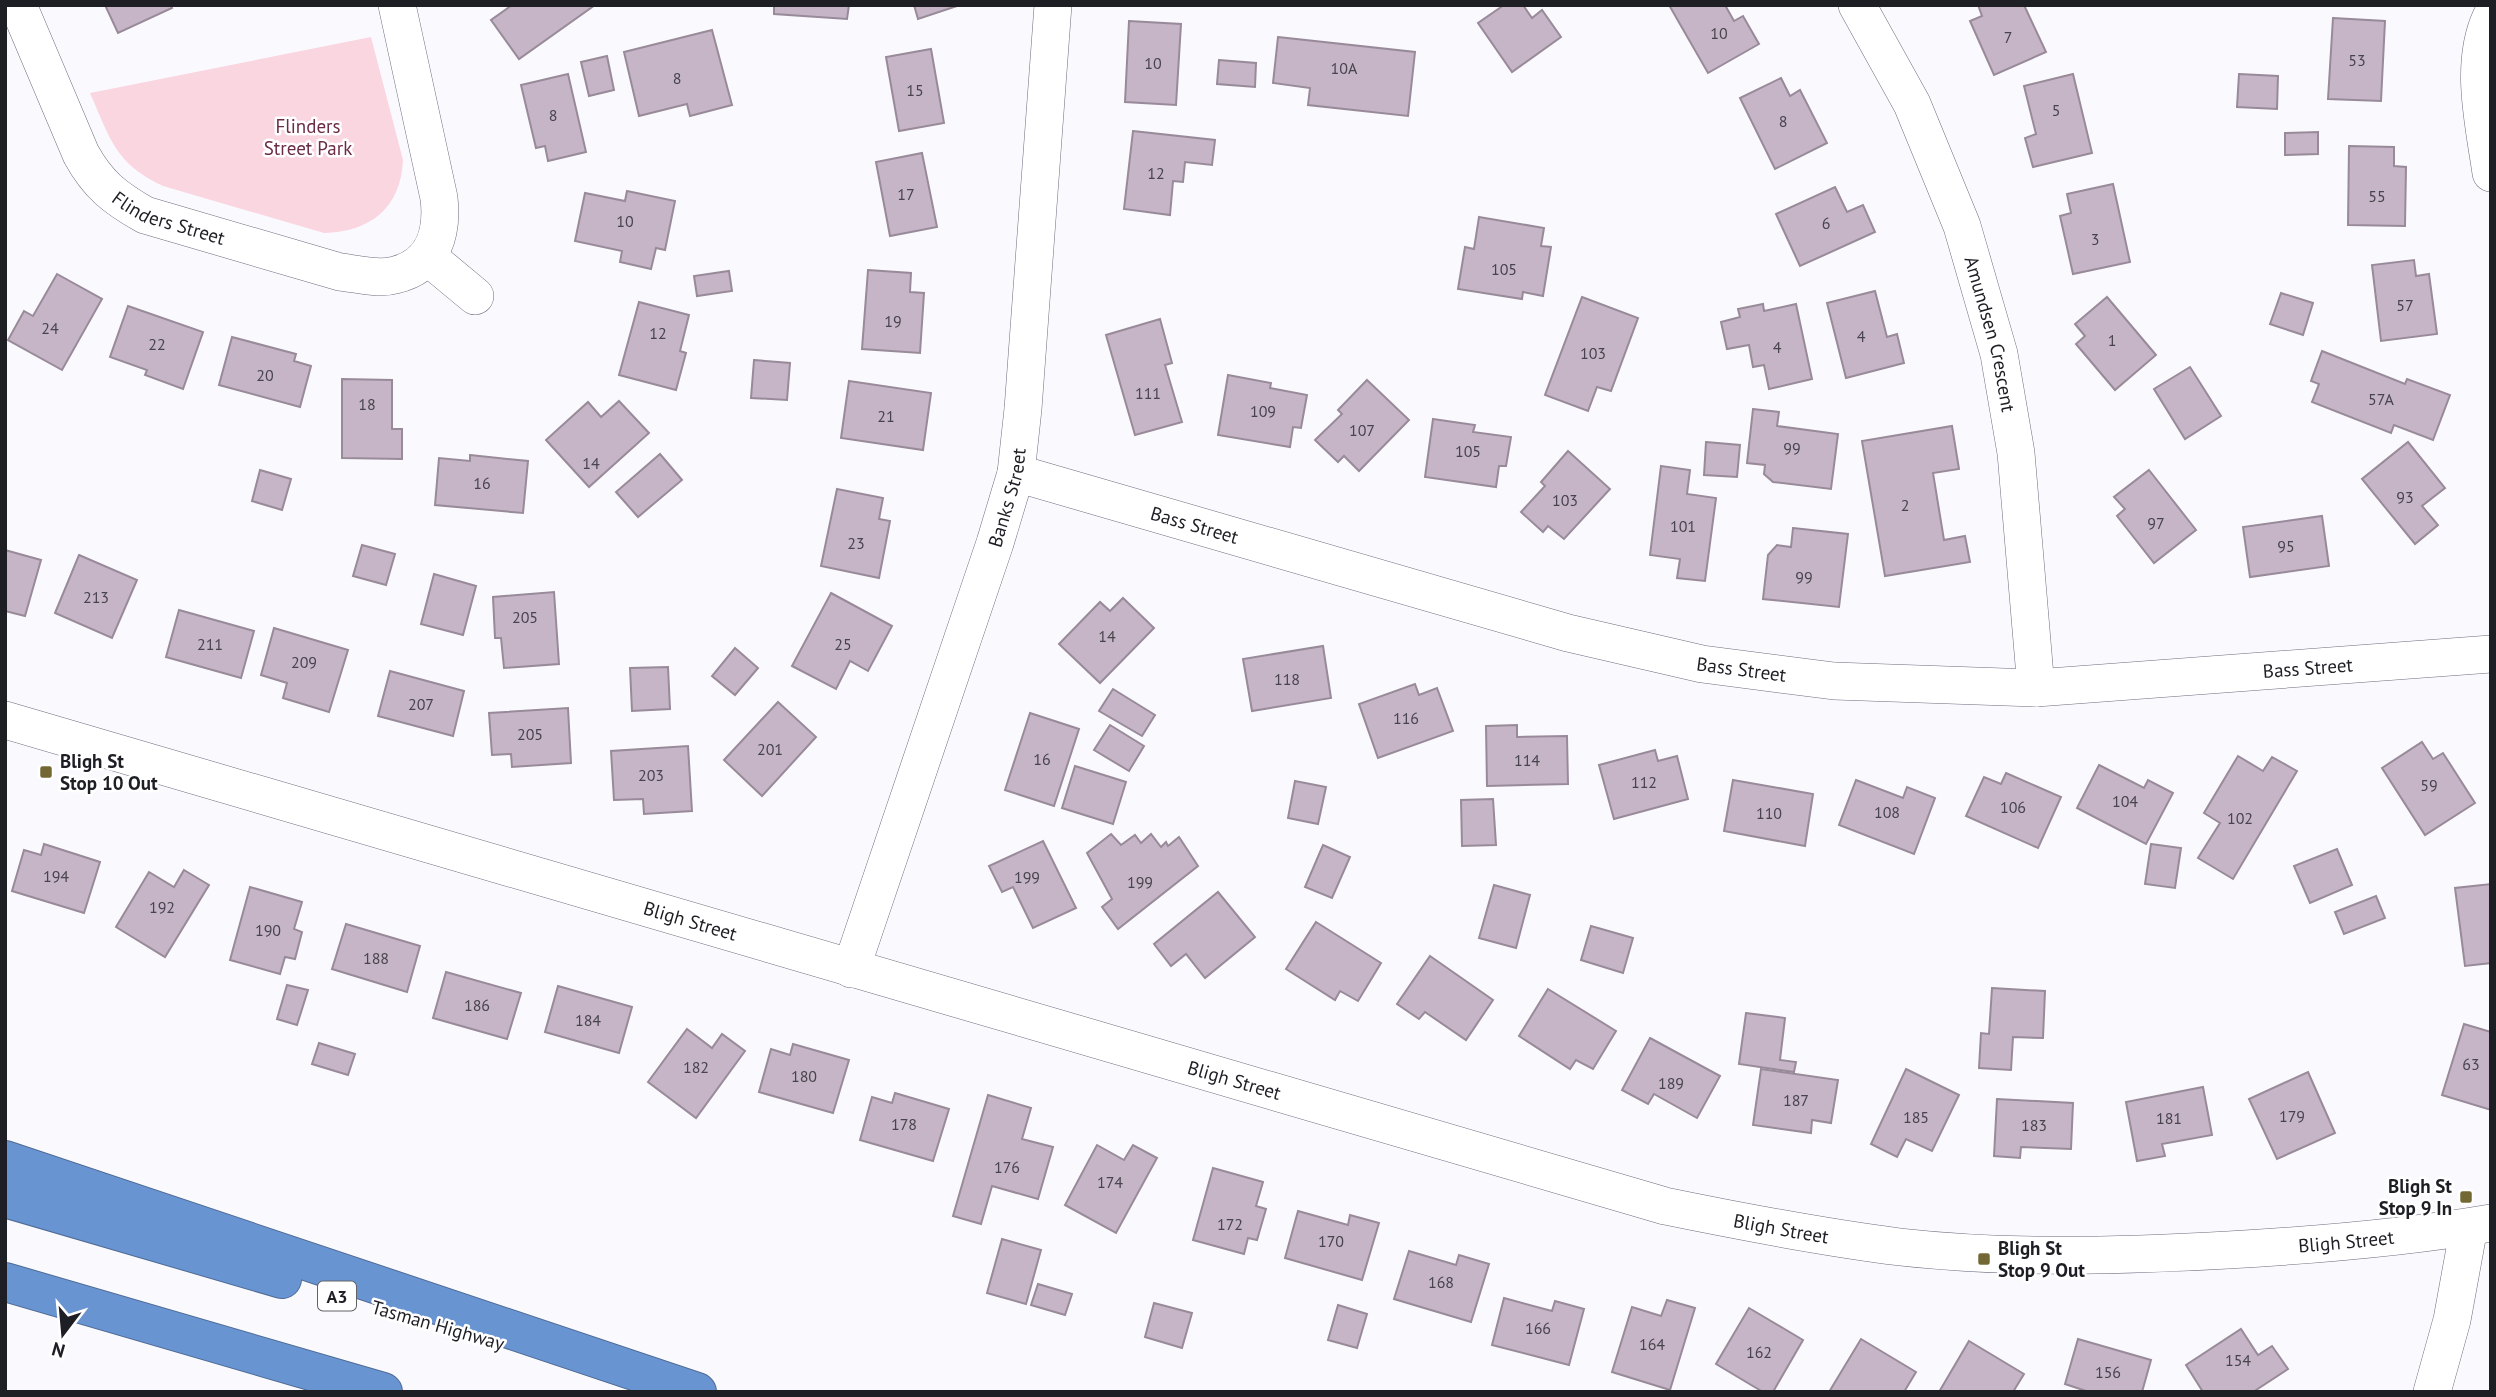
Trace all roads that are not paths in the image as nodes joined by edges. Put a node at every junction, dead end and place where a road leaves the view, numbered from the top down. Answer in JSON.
{"nodes":[{"id":1,"x":18,"y":5,"type":"edge"},
{"id":2,"x":397,"y":5,"type":"edge"},
{"id":3,"x":1053,"y":5,"type":"edge"},
{"id":4,"x":1857,"y":5,"type":"edge"},
{"id":5,"x":2491,"y":17,"type":"edge"},
{"id":6,"x":2491,"y":173,"type":"edge"},
{"id":7,"x":428,"y":257,"type":"junction"},
{"id":8,"x":475,"y":296,"type":"dead end"},
{"id":9,"x":1016,"y":473,"type":"junction"},
{"id":10,"x":2491,"y":653,"type":"edge"},
{"id":11,"x":2036,"y":688,"type":"junction"},
{"id":12,"x":5,"y":720,"type":"edge"},
{"id":13,"x":851,"y":969,"type":"junction"},
{"id":14,"x":5,"y":1160,"type":"edge"},
{"id":15,"x":5,"y":1198,"type":"edge"},
{"id":16,"x":2480,"y":1225,"type":"edge"},
{"id":17,"x":5,"y":1282,"type":"edge"},
{"id":18,"x":383,"y":1392,"type":"edge"},
{"id":19,"x":670,"y":1392,"type":"edge"},
{"id":20,"x":697,"y":1392,"type":"edge"},
{"id":21,"x":2432,"y":1392,"type":"edge"}],
"edges":[{"from":1,"to":7,"type":"street","name":"Flinders Street"},
{"from":2,"to":7,"type":"street"},
{"from":3,"to":9,"type":"street","name":"Banks Street"},
{"from":4,"to":11,"type":"street","name":"Amundsen Crescent"},
{"from":5,"to":6,"type":"street"},
{"from":7,"to":8,"type":"street"},
{"from":9,"to":11,"type":"street","name":"Bass Street"},
{"from":9,"to":13,"type":"street","name":"Banks Street"},
{"from":10,"to":11,"type":"street","name":"Bass Street"},
{"from":12,"to":13,"type":"street","name":"Bligh Street"},
{"from":13,"to":16,"type":"street","name":"Bligh Street"},
{"from":14,"to":20,"type":"highway"},
{"from":15,"to":19,"type":"highway","name":"Tasman Highway","number":"A3"},
{"from":16,"to":21,"type":"street"},
{"from":17,"to":18,"type":"highway"}]}
